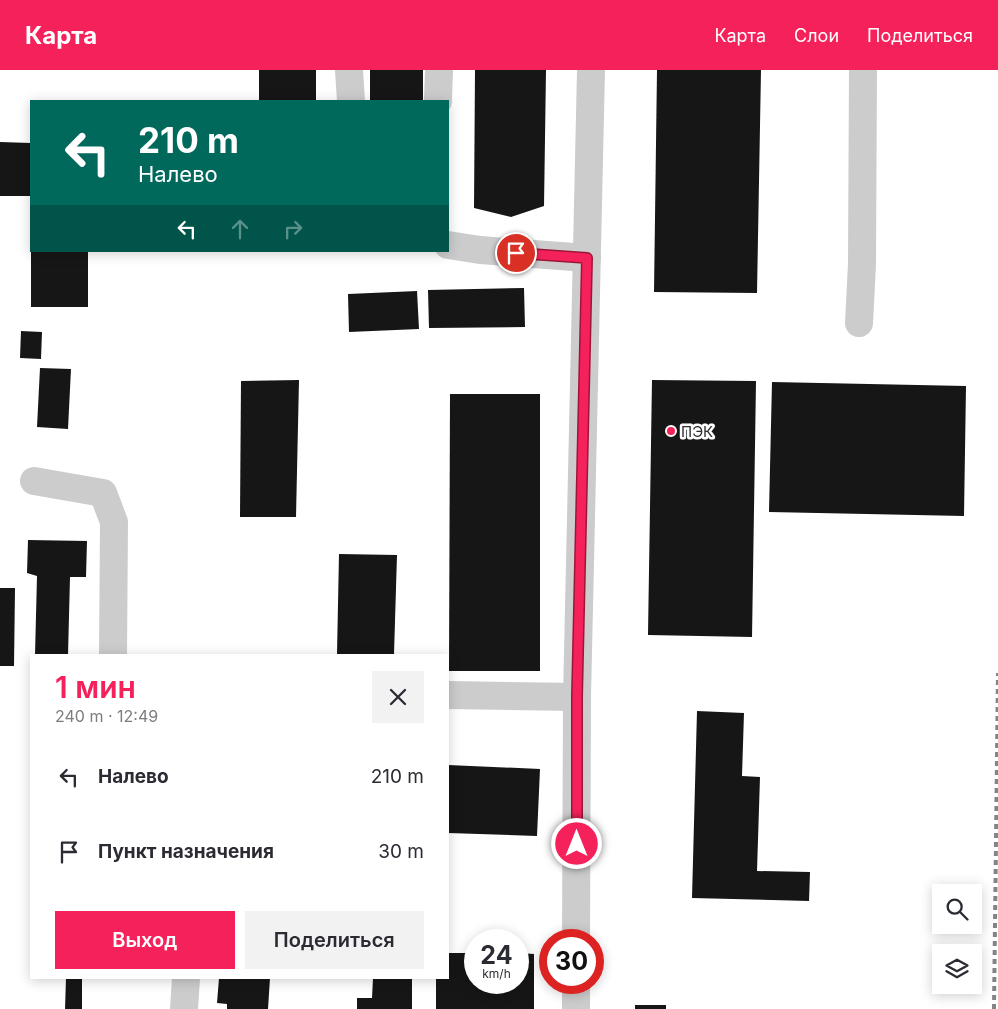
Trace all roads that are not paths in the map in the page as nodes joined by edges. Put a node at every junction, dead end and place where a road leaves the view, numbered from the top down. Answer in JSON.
{"nodes":[{"id":1,"x":349,"y":70,"type":"edge"},
{"id":2,"x":439,"y":70,"type":"edge"},
{"id":3,"x":591,"y":70,"type":"edge"},
{"id":4,"x":863,"y":70,"type":"edge"},
{"id":5,"x":351,"y":100,"type":"edge"},
{"id":6,"x":438,"y":100,"type":"edge"},
{"id":7,"x":449,"y":245,"type":"edge"},
{"id":8,"x":587,"y":258,"type":"junction"},
{"id":9,"x":859,"y":322,"type":"dead end"},
{"id":10,"x":34,"y":481,"type":"dead end"},
{"id":11,"x":113,"y":654,"type":"edge"},
{"id":12,"x":449,"y":695,"type":"edge"},
{"id":13,"x":577,"y":697,"type":"junction"},
{"id":14,"x":576,"y":929,"type":"edge"},
{"id":15,"x":186,"y":979,"type":"edge"},
{"id":16,"x":576,"y":994,"type":"edge"},
{"id":17,"x":184,"y":1009,"type":"edge"},
{"id":18,"x":576,"y":1009,"type":"edge"}],
"edges":[{"from":1,"to":5,"type":"street"},
{"from":2,"to":6,"type":"street"},
{"from":3,"to":8,"type":"street"},
{"from":4,"to":9,"type":"street"},
{"from":7,"to":8,"type":"street"},
{"from":8,"to":13,"type":"street"},
{"from":10,"to":11,"type":"street"},
{"from":12,"to":13,"type":"street"},
{"from":13,"to":14,"type":"street"},
{"from":15,"to":17,"type":"street"},
{"from":16,"to":18,"type":"street"}]}
